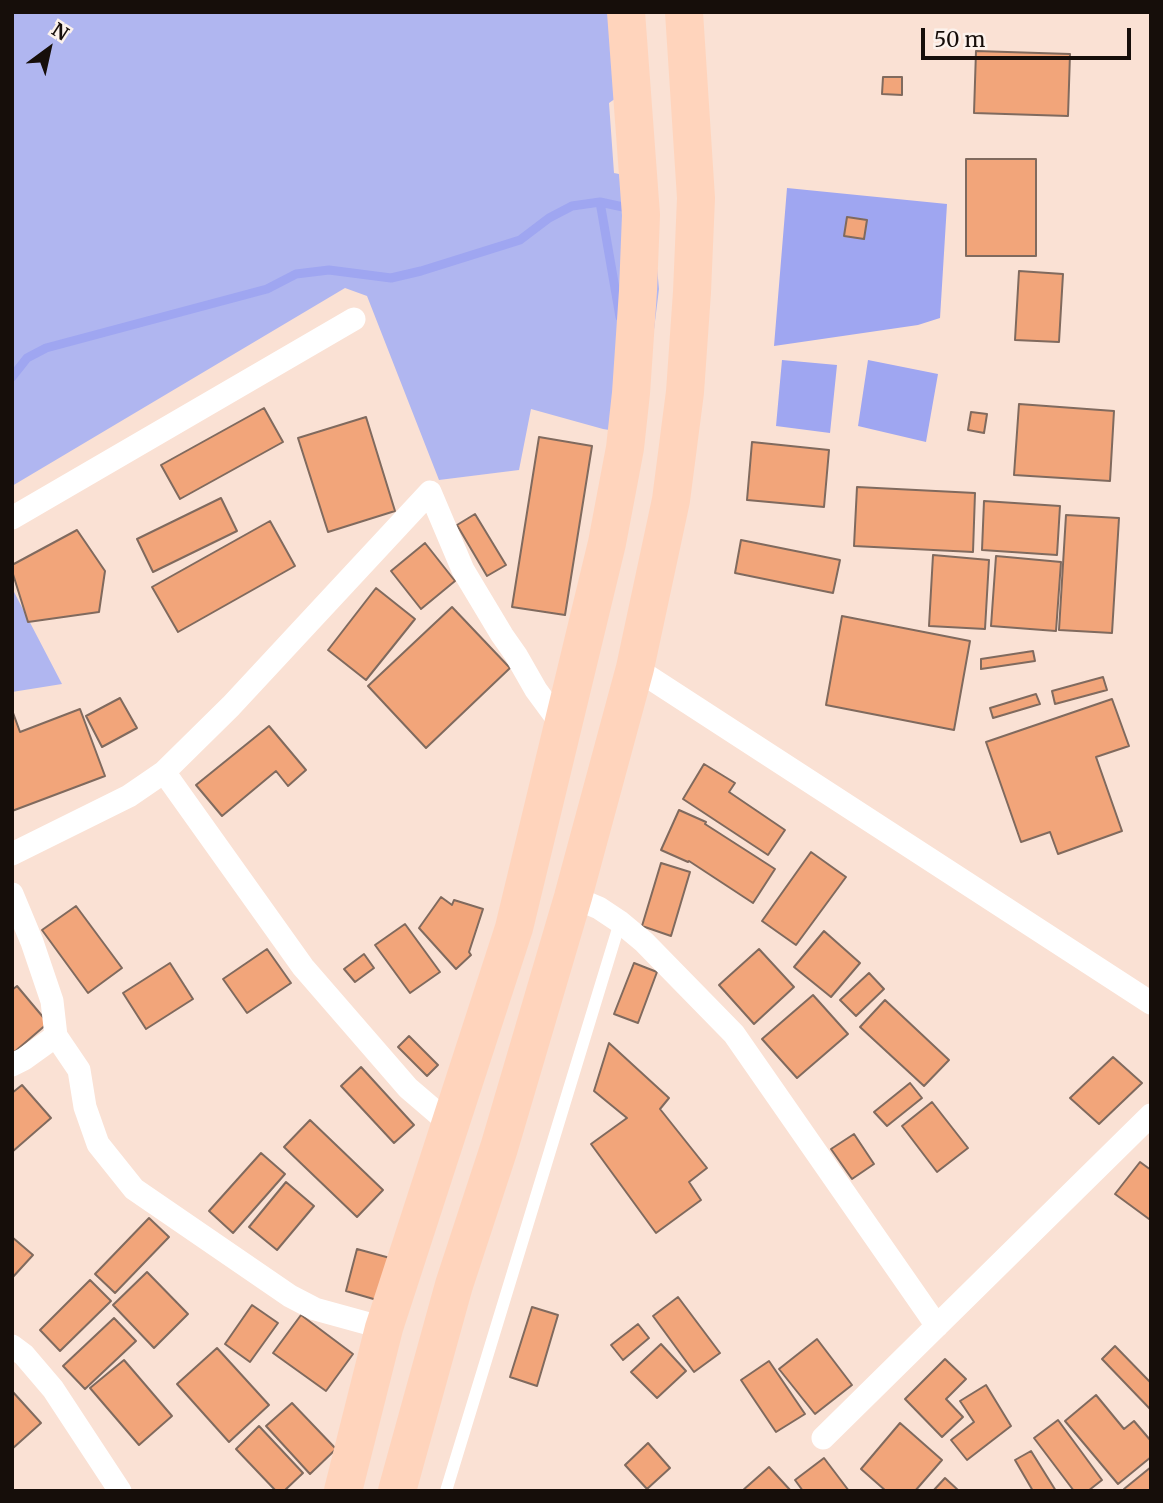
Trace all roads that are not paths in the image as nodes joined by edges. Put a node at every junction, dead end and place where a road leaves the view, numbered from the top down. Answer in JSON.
{"nodes":[{"id":1,"x":626,"y":12,"type":"edge"},
{"id":2,"x":684,"y":12,"type":"edge"},
{"id":3,"x":354,"y":319,"type":"dead end"},
{"id":4,"x":12,"y":519,"type":"edge"},
{"id":5,"x":635,"y":668,"type":"junction"},
{"id":6,"x":564,"y":728,"type":"junction"},
{"id":7,"x":164,"y":772,"type":"junction"},
{"id":8,"x":12,"y":854,"type":"edge"},
{"id":9,"x":12,"y":894,"type":"edge"},
{"id":10,"x":573,"y":898,"type":"junction"},
{"id":11,"x":620,"y":922,"type":"junction"},
{"id":12,"x":1151,"y":1003,"type":"edge"},
{"id":13,"x":56,"y":1036,"type":"junction"},
{"id":14,"x":12,"y":1065,"type":"edge"},
{"id":15,"x":1151,"y":1115,"type":"edge"},
{"id":16,"x":450,"y":1124,"type":"junction"},
{"id":17,"x":937,"y":1326,"type":"junction"},
{"id":18,"x":384,"y":1328,"type":"junction"},
{"id":19,"x":12,"y":1346,"type":"edge"},
{"id":20,"x":823,"y":1438,"type":"dead end"},
{"id":21,"x":120,"y":1491,"type":"edge"},
{"id":22,"x":343,"y":1491,"type":"edge"},
{"id":23,"x":397,"y":1491,"type":"edge"},
{"id":24,"x":446,"y":1491,"type":"edge"}],
"edges":[{"from":1,"to":6,"type":"highway"},
{"from":2,"to":5,"type":"highway"},
{"from":3,"to":4,"type":"street"},
{"from":5,"to":10,"type":"highway"},
{"from":5,"to":12,"type":"street"},
{"from":6,"to":7,"type":"street"},
{"from":6,"to":16,"type":"highway"},
{"from":7,"to":8,"type":"street"},
{"from":7,"to":16,"type":"street"},
{"from":9,"to":13,"type":"street"},
{"from":10,"to":11,"type":"street"},
{"from":10,"to":23,"type":"highway"},
{"from":11,"to":17,"type":"street"},
{"from":11,"to":24,"type":"lane"},
{"from":13,"to":14,"type":"street"},
{"from":13,"to":18,"type":"street"},
{"from":15,"to":17,"type":"street"},
{"from":16,"to":18,"type":"highway"},
{"from":17,"to":20,"type":"street"},
{"from":18,"to":22,"type":"highway"},
{"from":19,"to":21,"type":"street"}]}
